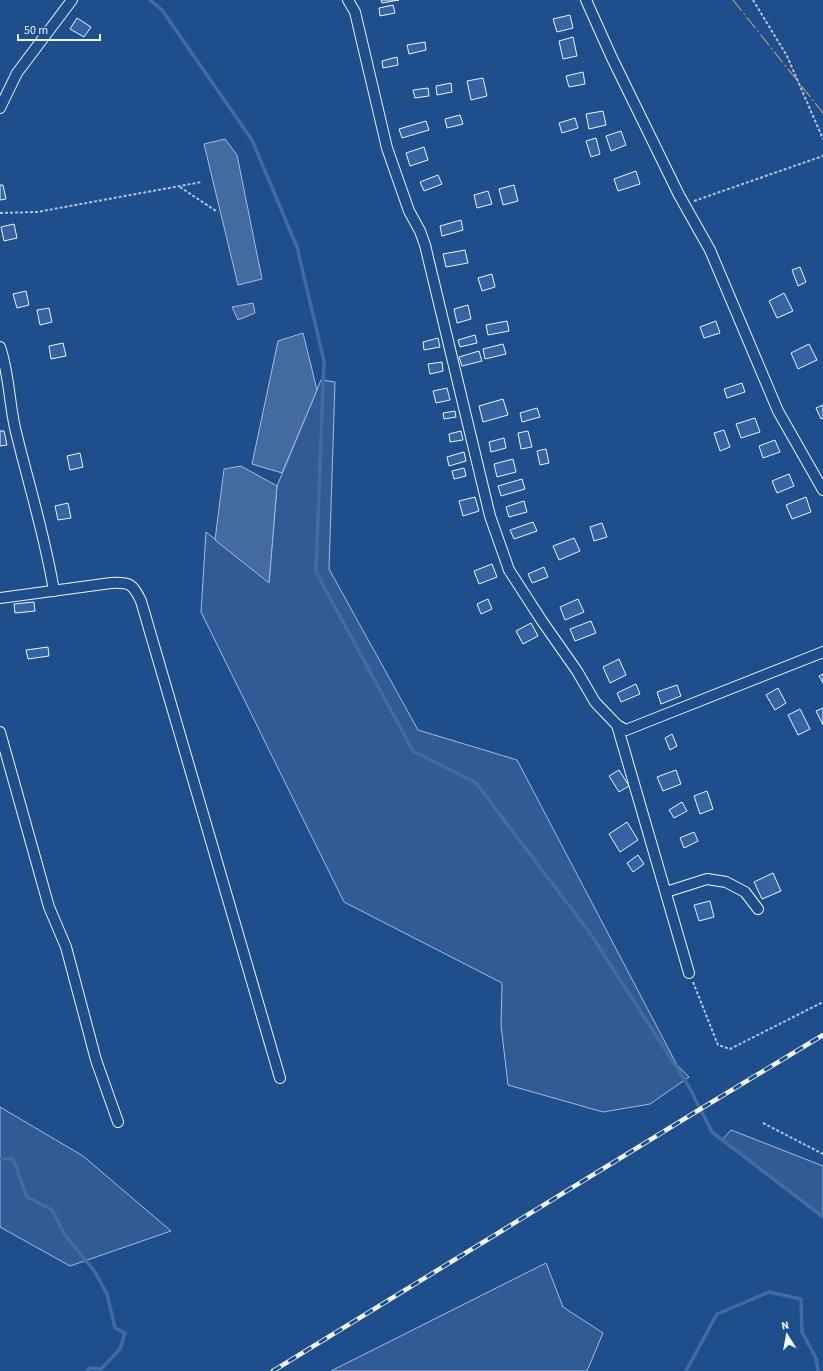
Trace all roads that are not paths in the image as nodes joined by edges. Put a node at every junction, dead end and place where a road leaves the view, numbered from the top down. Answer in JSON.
{"nodes":[{"id":1,"x":72,"y":0,"type":"edge"},
{"id":2,"x":348,"y":0,"type":"edge"},
{"id":3,"x":586,"y":0,"type":"edge"},
{"id":4,"x":0,"y":108,"type":"edge"},
{"id":5,"x":0,"y":347,"type":"edge"},
{"id":6,"x":823,"y":490,"type":"edge"},
{"id":7,"x":54,"y":591,"type":"junction"},
{"id":8,"x":0,"y":598,"type":"edge"},
{"id":9,"x":823,"y":652,"type":"edge"},
{"id":10,"x":617,"y":725,"type":"junction"},
{"id":11,"x":0,"y":732,"type":"edge"},
{"id":12,"x":666,"y":892,"type":"junction"},
{"id":13,"x":758,"y":908,"type":"dead end"},
{"id":14,"x":689,"y":973,"type":"road end"},
{"id":15,"x":280,"y":1078,"type":"dead end"},
{"id":16,"x":118,"y":1122,"type":"dead end"}],
"edges":[{"from":1,"to":4,"type":"street"},
{"from":2,"to":10,"type":"street"},
{"from":3,"to":6,"type":"street"},
{"from":5,"to":7,"type":"street"},
{"from":7,"to":8,"type":"street"},
{"from":7,"to":15,"type":"street"},
{"from":9,"to":10,"type":"street"},
{"from":10,"to":12,"type":"street"},
{"from":11,"to":16,"type":"street"},
{"from":12,"to":13,"type":"street"},
{"from":12,"to":14,"type":"street"}]}
